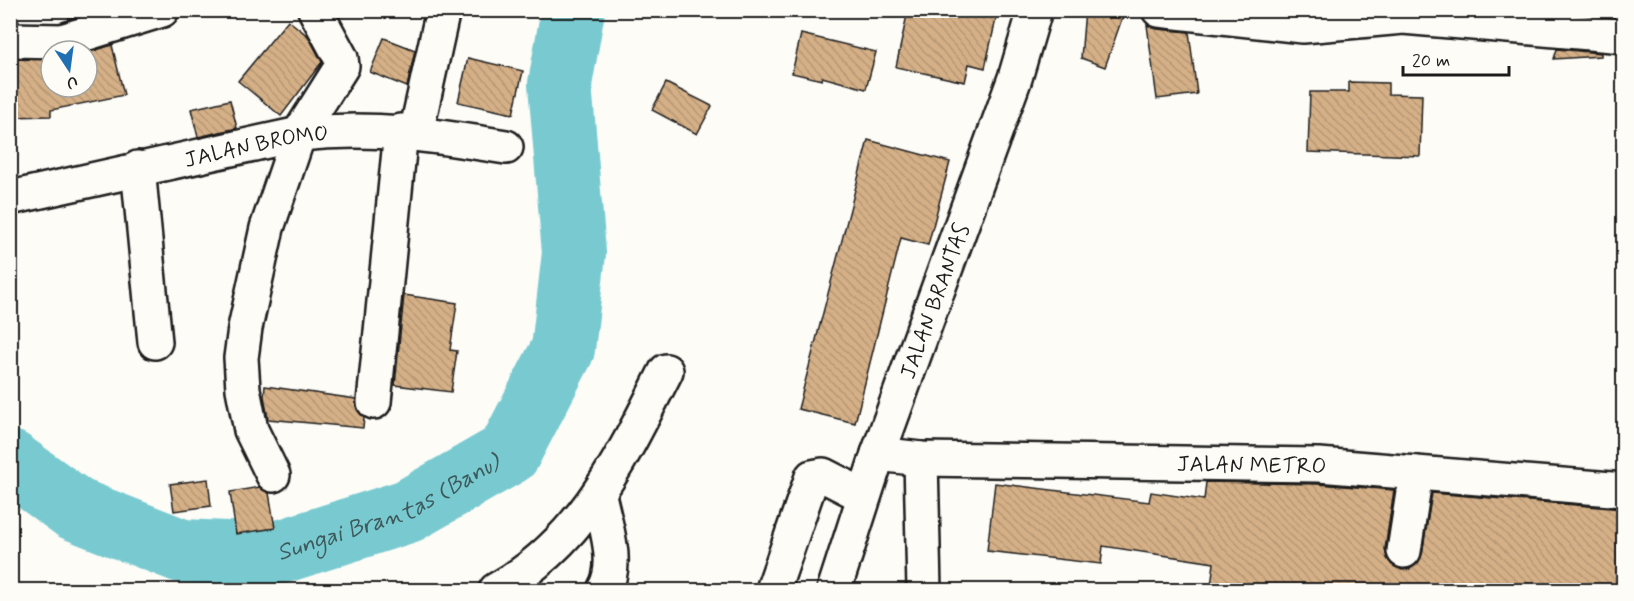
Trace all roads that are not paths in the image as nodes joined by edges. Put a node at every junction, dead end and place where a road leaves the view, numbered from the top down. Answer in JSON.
{"nodes":[{"id":1,"x":162,"y":10,"type":"edge"},
{"id":2,"x":315,"y":10,"type":"edge"},
{"id":3,"x":442,"y":10,"type":"edge"},
{"id":4,"x":1035,"y":10,"type":"edge"},
{"id":5,"x":1159,"y":10,"type":"edge"},
{"id":6,"x":1623,"y":36,"type":"edge"},
{"id":7,"x":10,"y":40,"type":"edge"},
{"id":8,"x":409,"y":132,"type":"junction"},
{"id":9,"x":299,"y":134,"type":"junction"},
{"id":10,"x":506,"y":147,"type":"dead end"},
{"id":11,"x":138,"y":168,"type":"junction"},
{"id":12,"x":10,"y":198,"type":"edge"},
{"id":13,"x":155,"y":342,"type":"dead end"},
{"id":14,"x":666,"y":371,"type":"dead end"},
{"id":15,"x":374,"y":402,"type":"dead end"},
{"id":16,"x":878,"y":454,"type":"junction"},
{"id":17,"x":921,"y":459,"type":"junction"},
{"id":18,"x":1416,"y":473,"type":"junction"},
{"id":19,"x":273,"y":475,"type":"dead end"},
{"id":20,"x":1623,"y":490,"type":"edge"},
{"id":21,"x":599,"y":495,"type":"junction"},
{"id":22,"x":864,"y":496,"type":"junction"},
{"id":23,"x":1404,"y":551,"type":"dead end"},
{"id":24,"x":496,"y":591,"type":"edge"},
{"id":25,"x":604,"y":591,"type":"edge"},
{"id":26,"x":772,"y":591,"type":"edge"},
{"id":27,"x":834,"y":591,"type":"edge"},
{"id":28,"x":924,"y":591,"type":"edge"}],
"edges":[{"from":1,"to":7,"type":"street"},
{"from":2,"to":9,"type":"street"},
{"from":3,"to":8,"type":"street"},
{"from":4,"to":16,"type":"street","name":"JALAN BRANTAS"},
{"from":5,"to":6,"type":"street"},
{"from":8,"to":9,"type":"street","name":"JALAN BROMO"},
{"from":8,"to":10,"type":"street","name":"JALAN BROMO"},
{"from":8,"to":15,"type":"street"},
{"from":9,"to":11,"type":"street","name":"JALAN BROMO"},
{"from":9,"to":19,"type":"street"},
{"from":11,"to":12,"type":"street","name":"JALAN BROMO"},
{"from":11,"to":13,"type":"street"},
{"from":14,"to":21,"type":"street"},
{"from":16,"to":17,"type":"street","name":"JALAN METRO"},
{"from":16,"to":22,"type":"street","name":"JALAN BRANTAS"},
{"from":17,"to":18,"type":"street","name":"JALAN METRO"},
{"from":17,"to":28,"type":"street"},
{"from":18,"to":20,"type":"street","name":"JALAN METRO"},
{"from":18,"to":23,"type":"street"},
{"from":21,"to":24,"type":"street"},
{"from":21,"to":25,"type":"street"},
{"from":22,"to":26,"type":"street"},
{"from":22,"to":27,"type":"street","name":"JALAN BRANTAS"}]}
